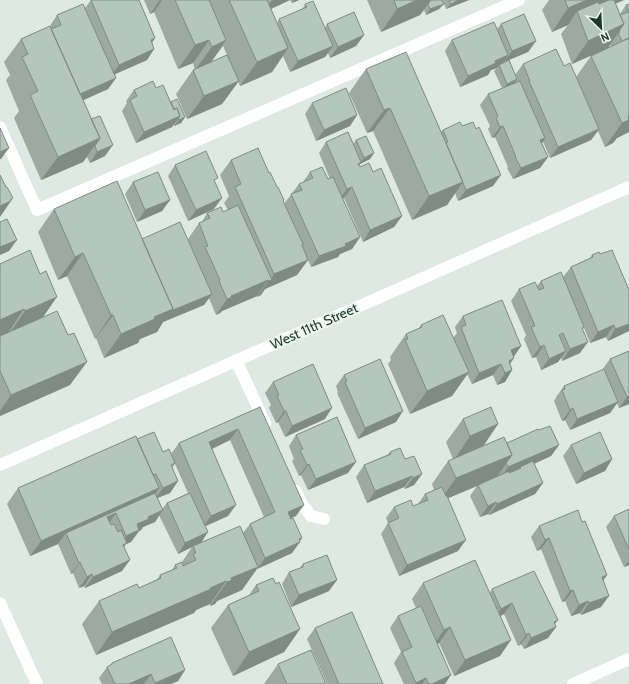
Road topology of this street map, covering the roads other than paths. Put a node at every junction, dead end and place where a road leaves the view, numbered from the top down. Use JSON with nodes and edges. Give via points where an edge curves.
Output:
{"nodes":[{"id":1,"x":518,"y":0,"type":"edge"},
{"id":2,"x":0,"y":127,"type":"edge"},
{"id":3,"x":629,"y":187,"type":"edge"},
{"id":4,"x":236,"y":360,"type":"junction"},
{"id":5,"x":270,"y":433,"type":"edge"},
{"id":6,"x":0,"y":464,"type":"edge"},
{"id":7,"x":292,"y":482,"type":"edge"},
{"id":8,"x":324,"y":519,"type":"dead end"},
{"id":9,"x":0,"y":603,"type":"edge"},
{"id":10,"x":629,"y":659,"type":"edge"},
{"id":11,"x":37,"y":684,"type":"edge"},
{"id":12,"x":573,"y":684,"type":"edge"}],
"edges":[{"from":1,"to":2,"type":"street","via":[[37,210]]},
{"from":3,"to":4,"type":"street","name":"West 11th Street"},
{"from":4,"to":5,"type":"street"},
{"from":4,"to":6,"type":"street","name":"West 11th Street"},
{"from":7,"to":8,"type":"street","via":[[301,503],[311,516]]},
{"from":9,"to":11,"type":"street"},
{"from":10,"to":12,"type":"street"}]}
